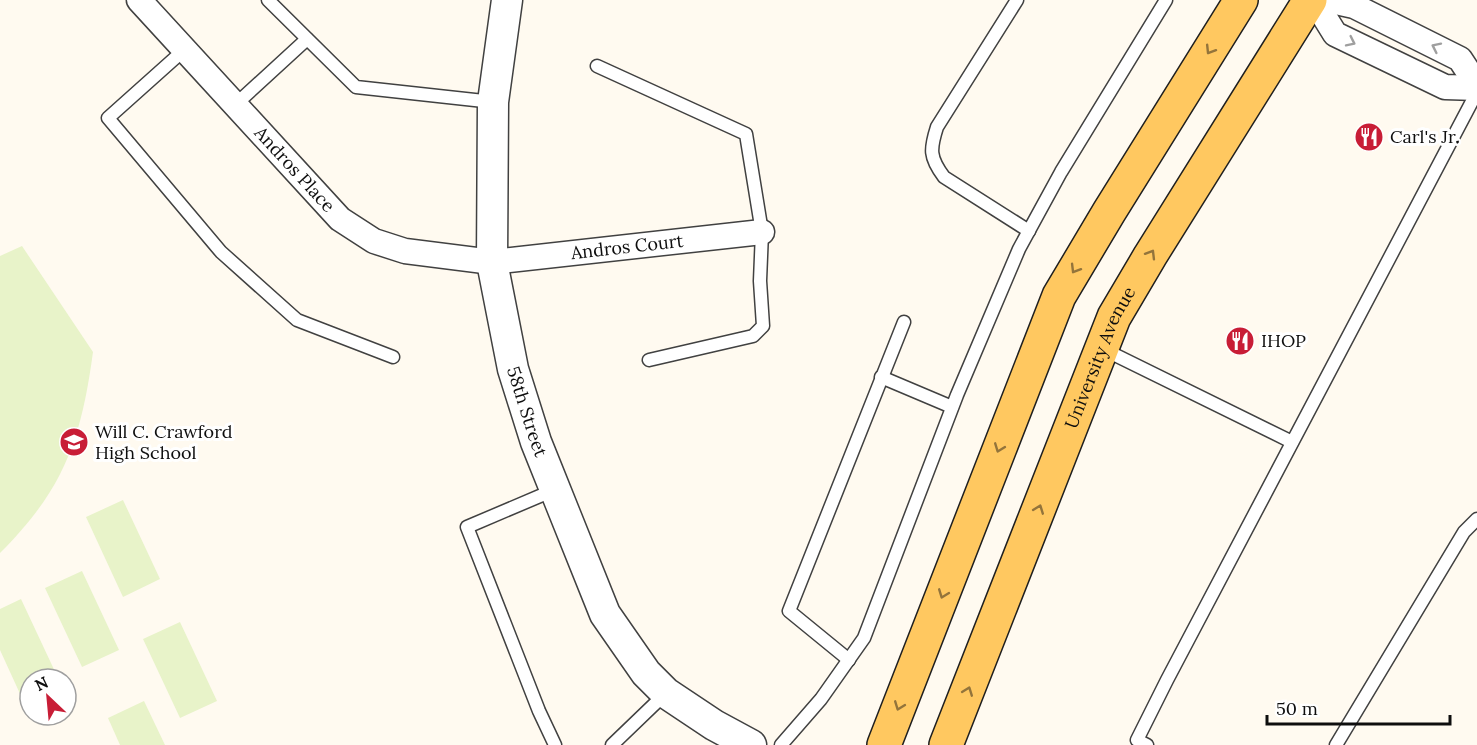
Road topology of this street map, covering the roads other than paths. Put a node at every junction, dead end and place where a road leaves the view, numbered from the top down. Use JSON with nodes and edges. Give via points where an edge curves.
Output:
{"nodes":[{"id":1,"x":139,"y":0,"type":"edge"},
{"id":2,"x":268,"y":0,"type":"edge"},
{"id":3,"x":507,"y":0,"type":"edge"},
{"id":4,"x":1017,"y":0,"type":"edge"},
{"id":5,"x":1166,"y":0,"type":"edge"},
{"id":6,"x":1241,"y":0,"type":"edge"},
{"id":7,"x":1312,"y":0,"type":"edge"},
{"id":8,"x":1327,"y":0,"type":"edge"},
{"id":9,"x":307,"y":39,"type":"junction"},
{"id":10,"x":184,"y":50,"type":"junction"},
{"id":11,"x":597,"y":66,"type":"dead end"},
{"id":12,"x":1477,"y":88,"type":"edge"},
{"id":13,"x":493,"y":102,"type":"junction"},
{"id":14,"x":235,"y":105,"type":"junction"},
{"id":15,"x":1029,"y":231,"type":"junction"},
{"id":16,"x":762,"y":232,"type":"junction"},
{"id":17,"x":492,"y":262,"type":"junction"},
{"id":18,"x":904,"y":322,"type":"dead end"},
{"id":19,"x":1102,"y":349,"type":"junction"},
{"id":20,"x":393,"y":357,"type":"dead end"},
{"id":21,"x":649,"y":360,"type":"dead end"},
{"id":22,"x":881,"y":377,"type":"junction"},
{"id":23,"x":952,"y":407,"type":"junction"},
{"id":24,"x":1292,"y":442,"type":"junction"},
{"id":25,"x":554,"y":490,"type":"junction"},
{"id":26,"x":1477,"y":519,"type":"edge"},
{"id":27,"x":849,"y":660,"type":"junction"},
{"id":28,"x":666,"y":693,"type":"junction"},
{"id":29,"x":555,"y":745,"type":"edge"},
{"id":30,"x":612,"y":745,"type":"edge"},
{"id":31,"x":751,"y":745,"type":"edge"},
{"id":32,"x":781,"y":745,"type":"edge"},
{"id":33,"x":884,"y":745,"type":"edge"},
{"id":34,"x":946,"y":745,"type":"edge"},
{"id":35,"x":1147,"y":745,"type":"edge"},
{"id":36,"x":1336,"y":745,"type":"edge"}],
"edges":[{"from":1,"to":10,"type":"street","name":"Andros Place"},
{"from":2,"to":9,"type":"lane"},
{"from":3,"to":13,"type":"street","name":"58th Street"},
{"from":4,"to":15,"type":"lane","via":[[938,127],[931,146],[934,163],[944,177]]},
{"from":5,"to":15,"type":"lane"},
{"from":6,"to":33,"type":"main road","one_way":true,"via":[[1059,296]]},
{"from":7,"to":12,"type":"street","one_way":true,"via":[[1335,34],[1445,87]]},
{"from":19,"to":7,"type":"main road","name":"University Avenue","one_way":true,"via":[[1114,317],[1150,256]]},
{"from":12,"to":8,"type":"street","one_way":true,"via":[[1460,59],[1354,6]]},
{"from":9,"to":13,"type":"lane","via":[[356,87]]},
{"from":9,"to":14,"type":"lane"},
{"from":10,"to":14,"type":"street","name":"Andros Place"},
{"from":10,"to":20,"type":"lane","via":[[108,118],[221,252],[297,320]]},
{"from":11,"to":16,"type":"lane","via":[[746,134]]},
{"from":12,"to":24,"type":"lane"},
{"from":13,"to":17,"type":"street","name":"58th Street"},
{"from":14,"to":17,"type":"street","name":"Andros Place","via":[[340,219],[374,241],[405,251]]},
{"from":15,"to":23,"type":"lane"},
{"from":16,"to":17,"type":"street","name":"Andros Court"},
{"from":16,"to":21,"type":"lane","via":[[763,326],[753,336]]},
{"from":17,"to":25,"type":"street","name":"58th Street","via":[[513,369]]},
{"from":18,"to":22,"type":"lane"},
{"from":19,"to":24,"type":"lane"},
{"from":34,"to":19,"type":"main road","name":"University Avenue","one_way":true},
{"from":22,"to":23,"type":"lane"},
{"from":22,"to":27,"type":"lane","via":[[789,611]]},
{"from":23,"to":27,"type":"lane","via":[[864,638]]},
{"from":24,"to":35,"type":"lane","via":[[1137,740]]},
{"from":25,"to":28,"type":"street","name":"58th Street","via":[[605,614],[646,673]]},
{"from":25,"to":29,"type":"lane","via":[[467,527]]},
{"from":26,"to":36,"type":"lane","via":[[1464,532]]},
{"from":27,"to":32,"type":"lane"},
{"from":28,"to":30,"type":"lane"},
{"from":28,"to":31,"type":"street","name":"58th Street"}]}
